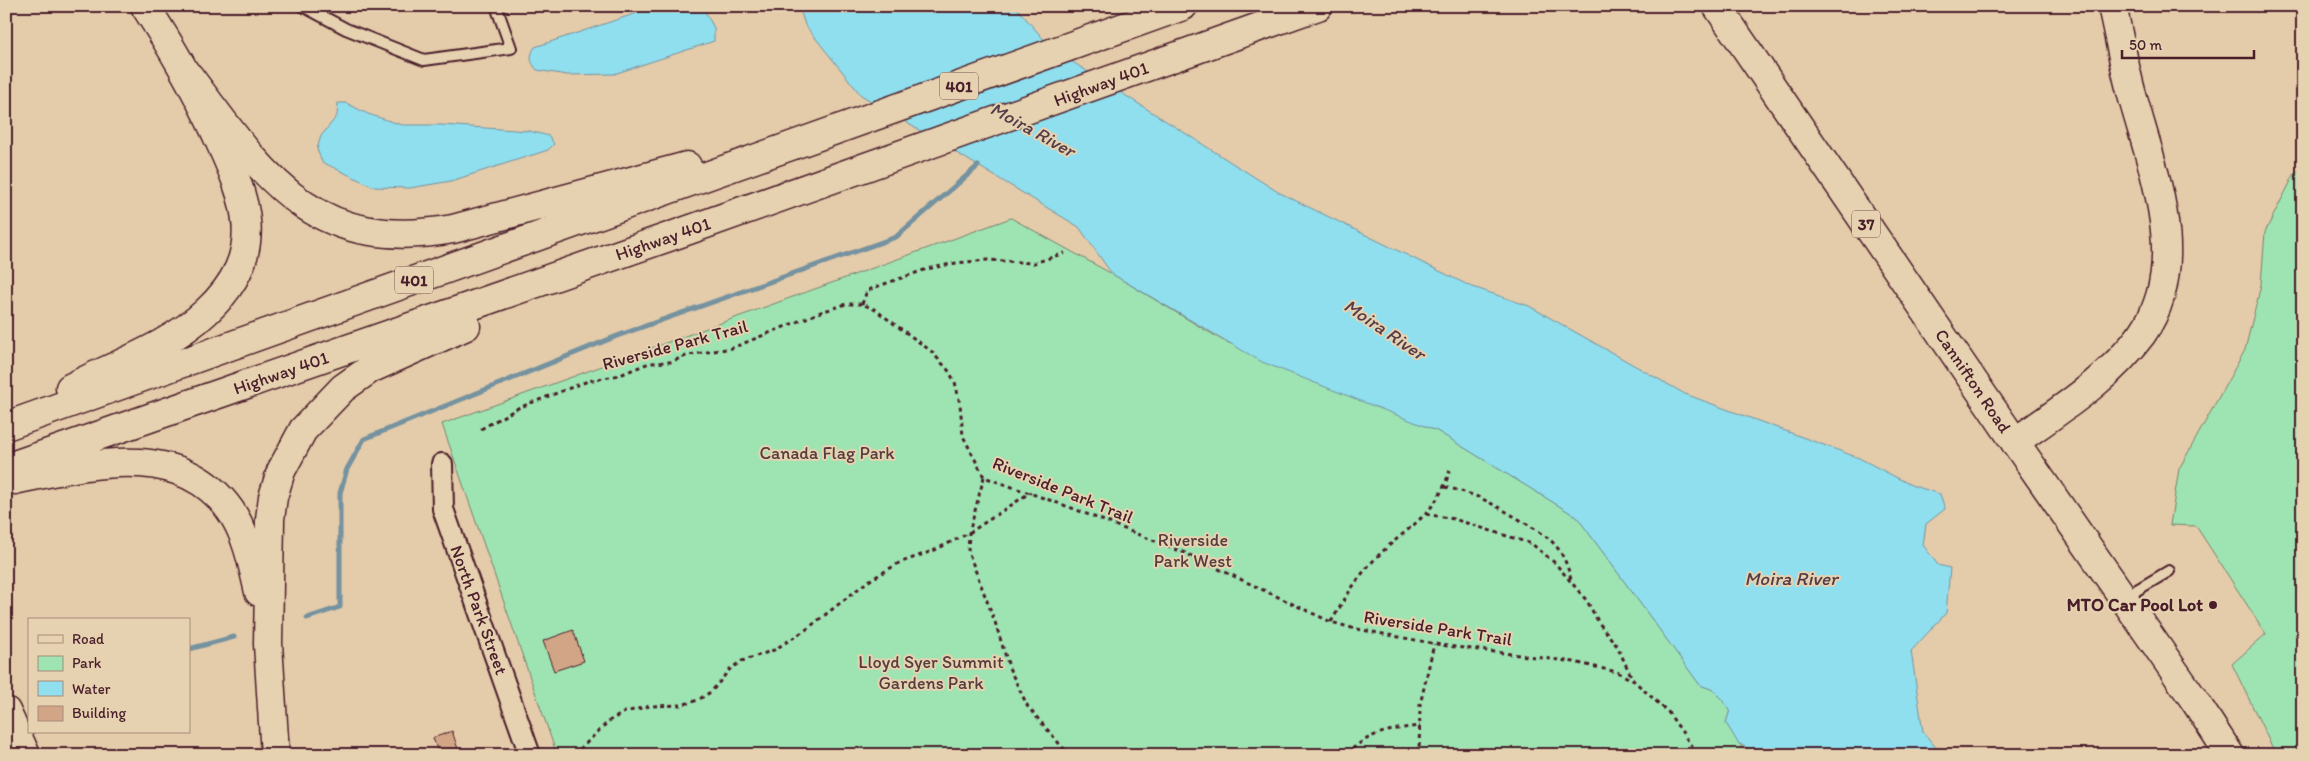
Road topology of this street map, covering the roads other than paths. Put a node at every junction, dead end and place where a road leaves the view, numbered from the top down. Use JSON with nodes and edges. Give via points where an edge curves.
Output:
{"nodes":[{"id":1,"x":145,"y":6,"type":"edge"},
{"id":2,"x":304,"y":6,"type":"edge"},
{"id":3,"x":496,"y":6,"type":"edge"},
{"id":4,"x":1183,"y":6,"type":"edge"},
{"id":5,"x":1318,"y":6,"type":"edge"},
{"id":6,"x":1717,"y":6,"type":"edge"},
{"id":7,"x":2099,"y":6,"type":"edge"},
{"id":8,"x":2112,"y":6,"type":"edge"},
{"id":9,"x":189,"y":76,"type":"junction"},
{"id":10,"x":2132,"y":93,"type":"junction"},
{"id":11,"x":831,"y":132,"type":"junction"},
{"id":12,"x":683,"y":232,"type":"junction"},
{"id":13,"x":6,"y":420,"type":"edge"},
{"id":14,"x":6,"y":426,"type":"edge"},
{"id":15,"x":2015,"y":442,"type":"junction"},
{"id":16,"x":442,"y":464,"type":"dead end"},
{"id":17,"x":6,"y":468,"type":"edge"},
{"id":18,"x":6,"y":482,"type":"edge"},
{"id":19,"x":2169,"y":570,"type":"dead end"},
{"id":20,"x":2124,"y":598,"type":"junction"},
{"id":21,"x":268,"y":644,"type":"junction"},
{"id":22,"x":6,"y":711,"type":"edge"},
{"id":23,"x":26,"y":755,"type":"edge"},
{"id":24,"x":275,"y":755,"type":"edge"},
{"id":25,"x":530,"y":755,"type":"edge"},
{"id":26,"x":2230,"y":755,"type":"edge"}],
"edges":[{"from":1,"to":9,"type":"main road"},
{"from":2,"to":3,"type":"lane","via":[[346,29],[424,60],[511,48]]},
{"from":4,"to":11,"type":"main road","number":"401"},
{"from":5,"to":12,"type":"main road","name":"Highway 401","number":"401"},
{"from":6,"to":15,"type":"main road","name":"Cannifton Road","number":"37"},
{"from":7,"to":10,"type":"main road"},
{"from":8,"to":10,"type":"main road"},
{"from":9,"to":11,"type":"main road","via":[[238,142],[295,200],[343,225],[377,233],[453,229],[657,173]]},
{"from":9,"to":13,"type":"main road","via":[[242,194],[246,243],[236,272],[206,313],[178,333]]},
{"from":10,"to":15,"type":"main road","via":[[2164,225],[2162,294],[2143,332],[2109,372]]},
{"from":11,"to":14,"type":"main road","number":"401"},
{"from":12,"to":17,"type":"main road","name":"Highway 401","number":"401"},
{"from":12,"to":21,"type":"main road","via":[[378,364],[343,388],[324,406],[303,430],[289,453],[273,497]]},
{"from":15,"to":20,"type":"main road","name":"Cannifton Road"},
{"from":16,"to":25,"type":"street","name":"North Park Street","via":[[443,509]]},
{"from":18,"to":21,"type":"main road","via":[[71,468],[142,462],[183,472],[206,485],[222,499],[235,518],[252,561]]},
{"from":19,"to":20,"type":"lane"},
{"from":20,"to":26,"type":"main road","name":"Cannifton Road"},
{"from":21,"to":24,"type":"main road"},
{"from":22,"to":23,"type":"main road"}]}
